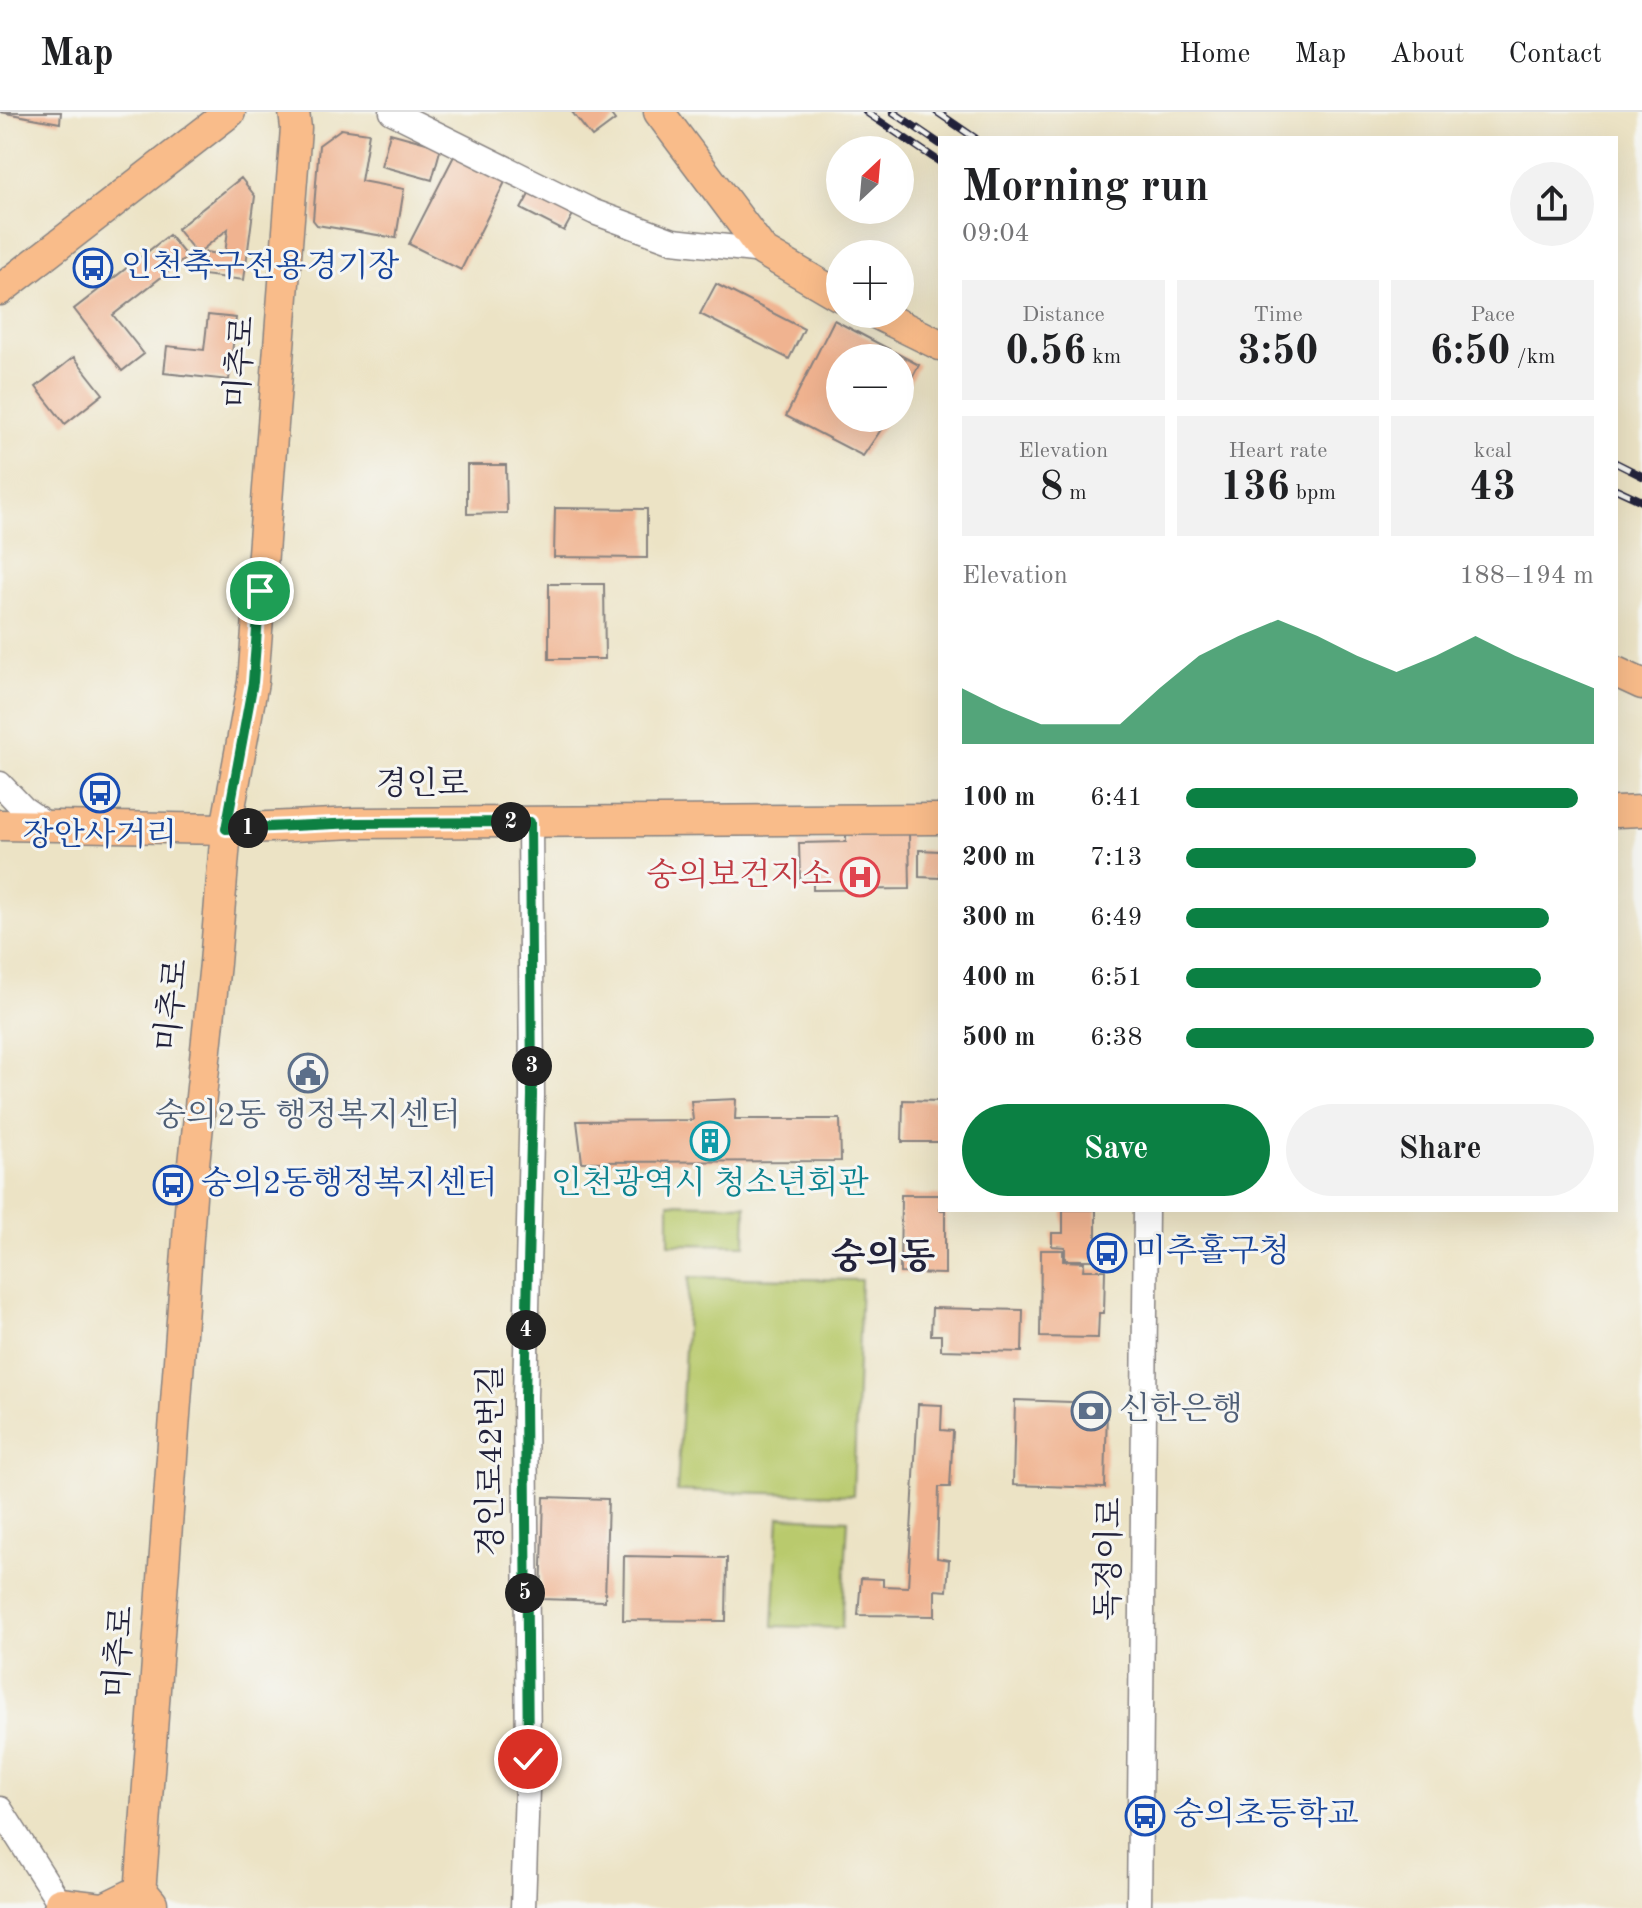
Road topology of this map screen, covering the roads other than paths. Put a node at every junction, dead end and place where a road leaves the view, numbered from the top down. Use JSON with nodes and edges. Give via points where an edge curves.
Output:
{"nodes":[{"id":1,"x":230,"y":112,"type":"edge"},
{"id":2,"x":294,"y":112,"type":"edge"},
{"id":3,"x":392,"y":112,"type":"edge"},
{"id":4,"x":659,"y":112,"type":"edge"},
{"id":5,"x":763,"y":251,"type":"junction"},
{"id":6,"x":826,"y":288,"type":"edge"},
{"id":7,"x":0,"y":290,"type":"edge"},
{"id":8,"x":905,"y":328,"type":"edge"},
{"id":9,"x":938,"y":344,"type":"edge"},
{"id":10,"x":1618,"y":673,"type":"edge"},
{"id":11,"x":1642,"y":684,"type":"edge"},
{"id":12,"x":0,"y":784,"type":"edge"},
{"id":13,"x":0,"y":804,"type":"edge"},
{"id":14,"x":1642,"y":811,"type":"edge"},
{"id":15,"x":1618,"y":812,"type":"edge"},
{"id":16,"x":938,"y":819,"type":"edge"},
{"id":17,"x":530,"y":822,"type":"junction"},
{"id":18,"x":46,"y":824,"type":"junction"},
{"id":19,"x":0,"y":825,"type":"edge"},
{"id":20,"x":226,"y":829,"type":"junction"},
{"id":21,"x":1146,"y":1212,"type":"edge"},
{"id":22,"x":0,"y":1809,"type":"edge"},
{"id":23,"x":145,"y":1902,"type":"edge"},
{"id":24,"x":61,"y":1906,"type":"edge"},
{"id":25,"x":103,"y":1908,"type":"edge"},
{"id":26,"x":523,"y":1908,"type":"edge"},
{"id":27,"x":1139,"y":1908,"type":"edge"}],
"edges":[{"from":1,"to":7,"type":"main road"},
{"from":2,"to":20,"type":"main road","name":"미추로","via":[[253,682]]},
{"from":3,"to":5,"type":"street","via":[[594,212],[673,241]]},
{"from":4,"to":5,"type":"main road"},
{"from":5,"to":6,"type":"main road"},
{"from":8,"to":9,"type":"main road"},
{"from":10,"to":11,"type":"main road"},
{"from":12,"to":13,"type":"street"},
{"from":12,"to":18,"type":"street"},
{"from":14,"to":15,"type":"main road"},
{"from":16,"to":17,"type":"main road","name":"경인로"},
{"from":17,"to":20,"type":"main road","name":"경인로"},
{"from":17,"to":26,"type":"street","name":"경인로42번길","via":[[528,1759]]},
{"from":18,"to":19,"type":"main road","name":"경인로"},
{"from":18,"to":20,"type":"main road","name":"경인로"},
{"from":20,"to":23,"type":"main road","name":"미추로","via":[[192,1183]]},
{"from":21,"to":27,"type":"street","name":"독정이로"},
{"from":22,"to":24,"type":"street"},
{"from":23,"to":25,"type":"main road"},
{"from":24,"to":25,"type":"main road"}]}
